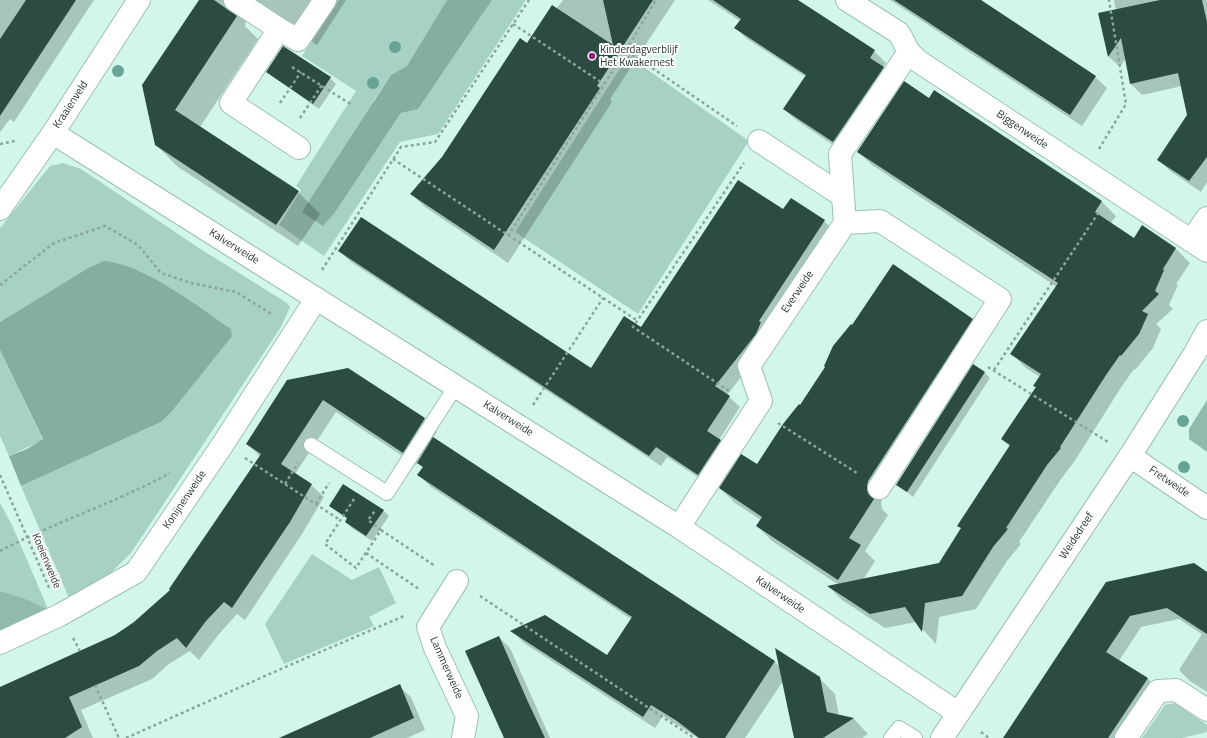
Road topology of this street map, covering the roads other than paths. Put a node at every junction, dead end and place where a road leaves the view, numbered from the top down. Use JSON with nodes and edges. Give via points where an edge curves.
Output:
{"nodes":[{"id":1,"x":139,"y":0,"type":"edge"},
{"id":2,"x":235,"y":0,"type":"edge"},
{"id":3,"x":325,"y":0,"type":"edge"},
{"id":4,"x":847,"y":0,"type":"edge"},
{"id":5,"x":279,"y":29,"type":"junction"},
{"id":6,"x":909,"y":52,"type":"junction"},
{"id":7,"x":53,"y":133,"type":"junction"},
{"id":8,"x":759,"y":141,"type":"road end"},
{"id":9,"x":292,"y":144,"type":"road end"},
{"id":10,"x":843,"y":196,"type":"junction"},
{"id":11,"x":0,"y":209,"type":"edge"},
{"id":12,"x":1207,"y":218,"type":"edge"},
{"id":13,"x":846,"y":223,"type":"junction"},
{"id":14,"x":1199,"y":246,"type":"edge"},
{"id":15,"x":312,"y":296,"type":"junction"},
{"id":16,"x":1207,"y":331,"type":"edge"},
{"id":17,"x":456,"y":386,"type":"junction"},
{"id":18,"x":311,"y":445,"type":"dead end"},
{"id":19,"x":1130,"y":456,"type":"junction"},
{"id":20,"x":879,"y":488,"type":"road end"},
{"id":21,"x":1207,"y":508,"type":"edge"},
{"id":22,"x":679,"y":527,"type":"junction"},
{"id":23,"x":457,"y":581,"type":"road end"},
{"id":24,"x":0,"y":643,"type":"edge"},
{"id":25,"x":1207,"y":710,"type":"edge"},
{"id":26,"x":958,"y":713,"type":"junction"},
{"id":27,"x":464,"y":738,"type":"edge"},
{"id":28,"x":891,"y":738,"type":"edge"},
{"id":29,"x":915,"y":738,"type":"edge"},
{"id":30,"x":942,"y":738,"type":"edge"},
{"id":31,"x":1126,"y":738,"type":"edge"}],
"edges":[{"from":1,"to":7,"type":"street","name":"Kraaienveld"},
{"from":2,"to":5,"type":"street"},
{"from":3,"to":5,"type":"street","via":[[298,40]]},
{"from":4,"to":6,"type":"street","name":"Biggenweide","via":[[899,33]]},
{"from":5,"to":9,"type":"street","via":[[231,103]]},
{"from":6,"to":10,"type":"street","via":[[840,154]]},
{"from":6,"to":14,"type":"street","name":"Biggenweide","via":[[918,61]]},
{"from":7,"to":11,"type":"street","name":"Kraaienveld"},
{"from":7,"to":15,"type":"street","name":"Kalverweide"},
{"from":8,"to":10,"type":"street"},
{"from":10,"to":13,"type":"street"},
{"from":12,"to":14,"type":"street"},
{"from":13,"to":20,"type":"street","via":[[880,221],[1000,299]]},
{"from":13,"to":22,"type":"street","name":"Everweide","via":[[749,366],[761,401]]},
{"from":15,"to":17,"type":"street","name":"Kalverweide"},
{"from":15,"to":24,"type":"street","name":"Konijnenweide","via":[[297,330],[136,572],[60,615]]},
{"from":16,"to":19,"type":"street","name":"Weidedreef"},
{"from":17,"to":18,"type":"lane","via":[[387,493]]},
{"from":17,"to":22,"type":"street","name":"Kalverweide"},
{"from":19,"to":21,"type":"street","name":"Fretweide"},
{"from":19,"to":26,"type":"street","name":"Weidedreef"},
{"from":22,"to":26,"type":"street","name":"Kalverweide"},
{"from":23,"to":27,"type":"street","name":"Lammerweide","via":[[428,627],[435,648],[467,716]]},
{"from":25,"to":31,"type":"street","via":[[1176,690],[1158,691]]},
{"from":26,"to":30,"type":"street","name":"Weidedreef"},
{"from":28,"to":29,"type":"lane","via":[[900,728]]}]}
